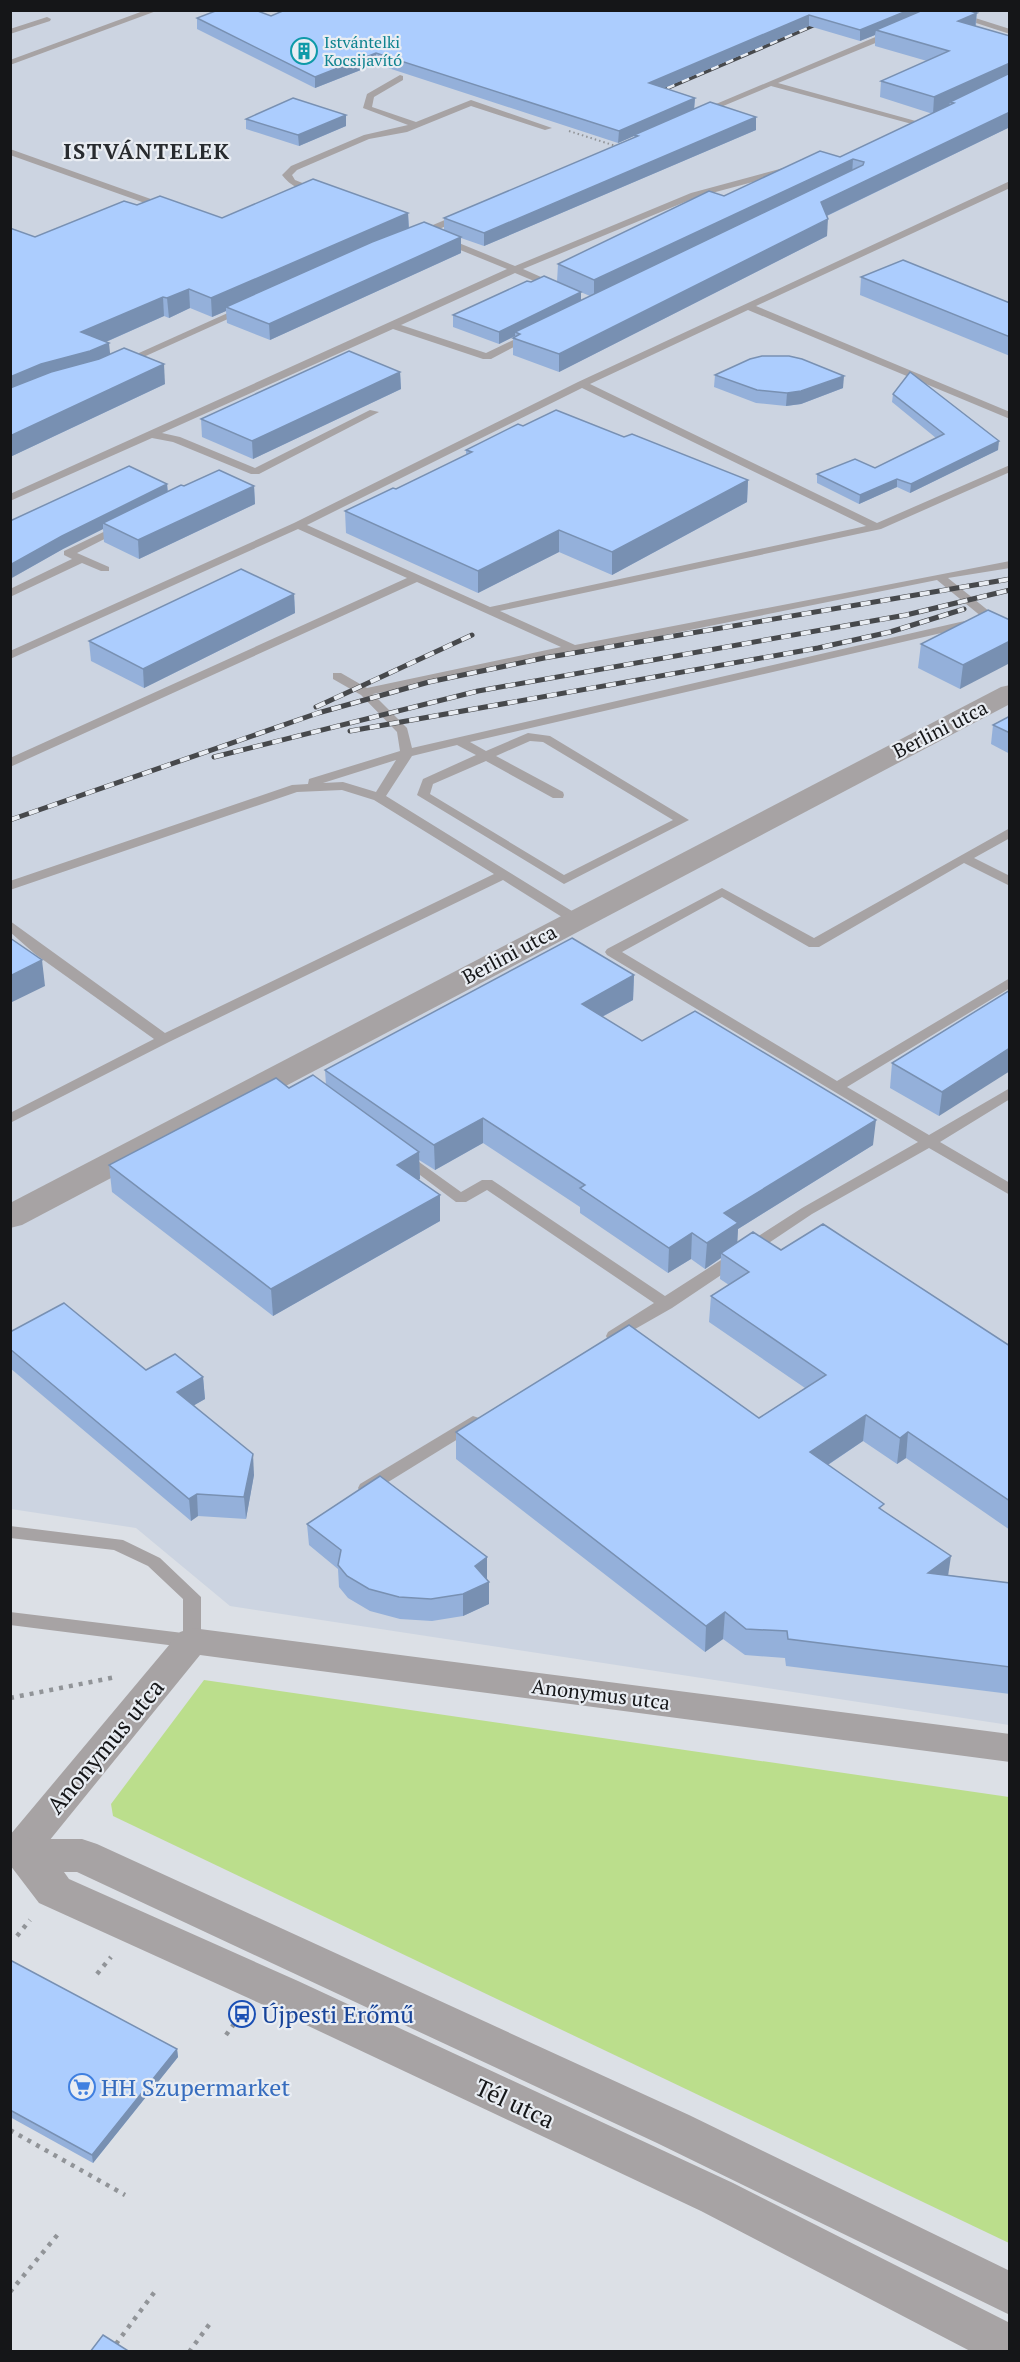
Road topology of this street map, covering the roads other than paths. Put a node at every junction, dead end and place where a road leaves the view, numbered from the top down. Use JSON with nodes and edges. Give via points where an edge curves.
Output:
{"nodes":[{"id":1,"x":155,"y":10,"type":"edge"},
{"id":2,"x":941,"y":12,"type":"edge"},
{"id":3,"x":932,"y":17,"type":"edge"},
{"id":4,"x":47,"y":19,"type":"dead end"},
{"id":5,"x":899,"y":30,"type":"edge"},
{"id":6,"x":10,"y":32,"type":"edge"},
{"id":7,"x":1010,"y":32,"type":"edge"},
{"id":8,"x":10,"y":63,"type":"edge"},
{"id":9,"x":400,"y":78,"type":"edge"},
{"id":10,"x":770,"y":83,"type":"junction"},
{"id":11,"x":692,"y":116,"type":"edge"},
{"id":12,"x":930,"y":121,"type":"edge"},
{"id":13,"x":416,"y":125,"type":"junction"},
{"id":14,"x":548,"y":128,"type":"edge"},
{"id":15,"x":10,"y":152,"type":"edge"},
{"id":16,"x":794,"y":168,"type":"edge"},
{"id":17,"x":1010,"y":184,"type":"edge"},
{"id":18,"x":322,"y":194,"type":"edge"},
{"id":19,"x":159,"y":205,"type":"edge"},
{"id":20,"x":468,"y":213,"type":"edge"},
{"id":21,"x":515,"y":269,"type":"junction"},
{"id":22,"x":565,"y":291,"type":"edge"},
{"id":23,"x":260,"y":302,"type":"edge"},
{"id":24,"x":749,"y":307,"type":"junction"},
{"id":25,"x":392,"y":325,"type":"junction"},
{"id":26,"x":541,"y":330,"type":"edge"},
{"id":27,"x":118,"y":365,"type":"edge"},
{"id":28,"x":582,"y":384,"type":"junction"},
{"id":29,"x":374,"y":412,"type":"edge"},
{"id":30,"x":1010,"y":416,"type":"edge"},
{"id":31,"x":153,"y":435,"type":"junction"},
{"id":32,"x":1010,"y":468,"type":"edge"},
{"id":33,"x":10,"y":498,"type":"edge"},
{"id":34,"x":130,"y":522,"type":"edge"},
{"id":35,"x":298,"y":525,"type":"junction"},
{"id":36,"x":876,"y":527,"type":"junction"},
{"id":37,"x":81,"y":559,"type":"junction"},
{"id":38,"x":1010,"y":564,"type":"edge"},
{"id":39,"x":105,"y":569,"type":"dead end"},
{"id":40,"x":939,"y":576,"type":"junction"},
{"id":41,"x":417,"y":578,"type":"junction"},
{"id":42,"x":10,"y":594,"type":"edge"},
{"id":43,"x":490,"y":610,"type":"junction"},
{"id":44,"x":991,"y":618,"type":"junction"},
{"id":45,"x":1010,"y":628,"type":"edge"},
{"id":46,"x":575,"y":649,"type":"junction"},
{"id":47,"x":10,"y":656,"type":"edge"},
{"id":48,"x":337,"y":676,"type":"dead end"},
{"id":49,"x":364,"y":692,"type":"junction"},
{"id":50,"x":1010,"y":693,"type":"edge"},
{"id":51,"x":459,"y":741,"type":"junction"},
{"id":52,"x":407,"y":753,"type":"junction"},
{"id":53,"x":488,"y":755,"type":"junction"},
{"id":54,"x":10,"y":763,"type":"edge"},
{"id":55,"x":296,"y":788,"type":"junction"},
{"id":56,"x":558,"y":795,"type":"dead end"},
{"id":57,"x":379,"y":797,"type":"junction"},
{"id":58,"x":1010,"y":832,"type":"edge"},
{"id":59,"x":964,"y":858,"type":"junction"},
{"id":60,"x":503,"y":875,"type":"junction"},
{"id":61,"x":1010,"y":882,"type":"edge"},
{"id":62,"x":10,"y":886,"type":"edge"},
{"id":63,"x":575,"y":919,"type":"junction"},
{"id":64,"x":10,"y":925,"type":"edge"},
{"id":65,"x":1010,"y":982,"type":"edge"},
{"id":66,"x":164,"y":1039,"type":"junction"},
{"id":67,"x":837,"y":1087,"type":"junction"},
{"id":68,"x":1010,"y":1092,"type":"edge"},
{"id":69,"x":10,"y":1119,"type":"edge"},
{"id":70,"x":930,"y":1142,"type":"junction"},
{"id":71,"x":387,"y":1146,"type":"edge"},
{"id":72,"x":1010,"y":1190,"type":"edge"},
{"id":73,"x":10,"y":1217,"type":"edge"},
{"id":74,"x":666,"y":1304,"type":"junction"},
{"id":75,"x":595,"y":1347,"type":"edge"},
{"id":76,"x":484,"y":1416,"type":"edge"},
{"id":77,"x":352,"y":1496,"type":"edge"},
{"id":78,"x":10,"y":1532,"type":"edge"},
{"id":79,"x":10,"y":1618,"type":"edge"},
{"id":80,"x":192,"y":1641,"type":"junction"},
{"id":81,"x":1010,"y":1748,"type":"edge"},
{"id":82,"x":19,"y":1851,"type":"edge"},
{"id":83,"x":1010,"y":2294,"type":"edge"},
{"id":84,"x":1010,"y":2347,"type":"edge"}],
"edges":[{"from":1,"to":8,"type":"lane"},
{"from":2,"to":3,"type":"lane"},
{"from":2,"to":7,"type":"lane"},
{"from":4,"to":6,"type":"lane"},
{"from":5,"to":10,"type":"lane"},
{"from":9,"to":13,"type":"lane","via":[[370,96],[367,108]]},
{"from":10,"to":11,"type":"lane"},
{"from":10,"to":12,"type":"lane","via":[[915,128]]},
{"from":13,"to":14,"type":"lane","via":[[471,103]]},
{"from":13,"to":18,"type":"lane","via":[[367,137],[294,168],[287,175],[292,182]]},
{"from":15,"to":19,"type":"lane"},
{"from":16,"to":21,"type":"lane","via":[[694,195]]},
{"from":17,"to":24,"type":"lane"},
{"from":20,"to":21,"type":"lane","via":[[418,232]]},
{"from":21,"to":22,"type":"lane"},
{"from":21,"to":25,"type":"lane"},
{"from":23,"to":27,"type":"lane"},
{"from":24,"to":28,"type":"lane"},
{"from":24,"to":30,"type":"lane"},
{"from":25,"to":26,"type":"lane","via":[[487,357]]},
{"from":25,"to":31,"type":"lane"},
{"from":28,"to":35,"type":"lane"},
{"from":28,"to":36,"type":"lane"},
{"from":29,"to":31,"type":"lane","via":[[255,472],[237,469],[176,439]]},
{"from":31,"to":33,"type":"lane"},
{"from":32,"to":36,"type":"lane"},
{"from":34,"to":37,"type":"lane","via":[[68,553]]},
{"from":35,"to":41,"type":"lane"},
{"from":35,"to":47,"type":"lane"},
{"from":36,"to":43,"type":"lane"},
{"from":37,"to":39,"type":"lane"},
{"from":37,"to":42,"type":"lane"},
{"from":38,"to":40,"type":"lane"},
{"from":40,"to":44,"type":"lane"},
{"from":40,"to":46,"type":"lane"},
{"from":41,"to":43,"type":"lane"},
{"from":41,"to":54,"type":"lane"},
{"from":43,"to":46,"type":"lane"},
{"from":44,"to":45,"type":"lane"},
{"from":44,"to":51,"type":"lane"},
{"from":46,"to":49,"type":"lane"},
{"from":48,"to":49,"type":"lane"},
{"from":49,"to":52,"type":"lane","via":[[403,731]]},
{"from":50,"to":63,"type":"street","name":"Berlini utca"},
{"from":51,"to":52,"type":"lane"},
{"from":51,"to":53,"type":"lane"},
{"from":52,"to":55,"type":"lane"},
{"from":52,"to":57,"type":"lane"},
{"from":53,"to":53,"type":"lane","via":[[528,737],[546,739],[683,820],[564,880],[423,795],[427,782]]},
{"from":53,"to":56,"type":"lane"},
{"from":55,"to":57,"type":"lane","via":[[343,786]]},
{"from":55,"to":62,"type":"lane"},
{"from":57,"to":60,"type":"lane"},
{"from":58,"to":59,"type":"lane"},
{"from":59,"to":61,"type":"lane"},
{"from":59,"to":67,"type":"lane","via":[[813,944],[722,892],[612,952]]},
{"from":60,"to":63,"type":"lane"},
{"from":60,"to":66,"type":"lane"},
{"from":63,"to":73,"type":"street","name":"Berlini utca"},
{"from":64,"to":66,"type":"lane","via":[[40,951]]},
{"from":65,"to":67,"type":"lane"},
{"from":66,"to":69,"type":"lane"},
{"from":67,"to":70,"type":"lane"},
{"from":68,"to":70,"type":"lane"},
{"from":70,"to":72,"type":"lane"},
{"from":70,"to":74,"type":"lane","via":[[807,1211]]},
{"from":71,"to":74,"type":"lane","via":[[460,1199],[487,1183]]},
{"from":74,"to":75,"type":"lane"},
{"from":76,"to":77,"type":"lane"},
{"from":78,"to":80,"type":"lane","via":[[117,1544],[154,1562],[192,1597]]},
{"from":79,"to":80,"type":"lane","name":"Anonymus utca"},
{"from":80,"to":81,"type":"street","name":"Anonymus utca"},
{"from":80,"to":82,"type":"street","name":"Anonymus utca"},
{"from":82,"to":83,"type":"street","name":"Tél utca","via":[[82,1856],[621,2105]]},
{"from":82,"to":84,"type":"street","name":"Tél utca","via":[[54,1891],[717,2197]]}]}
